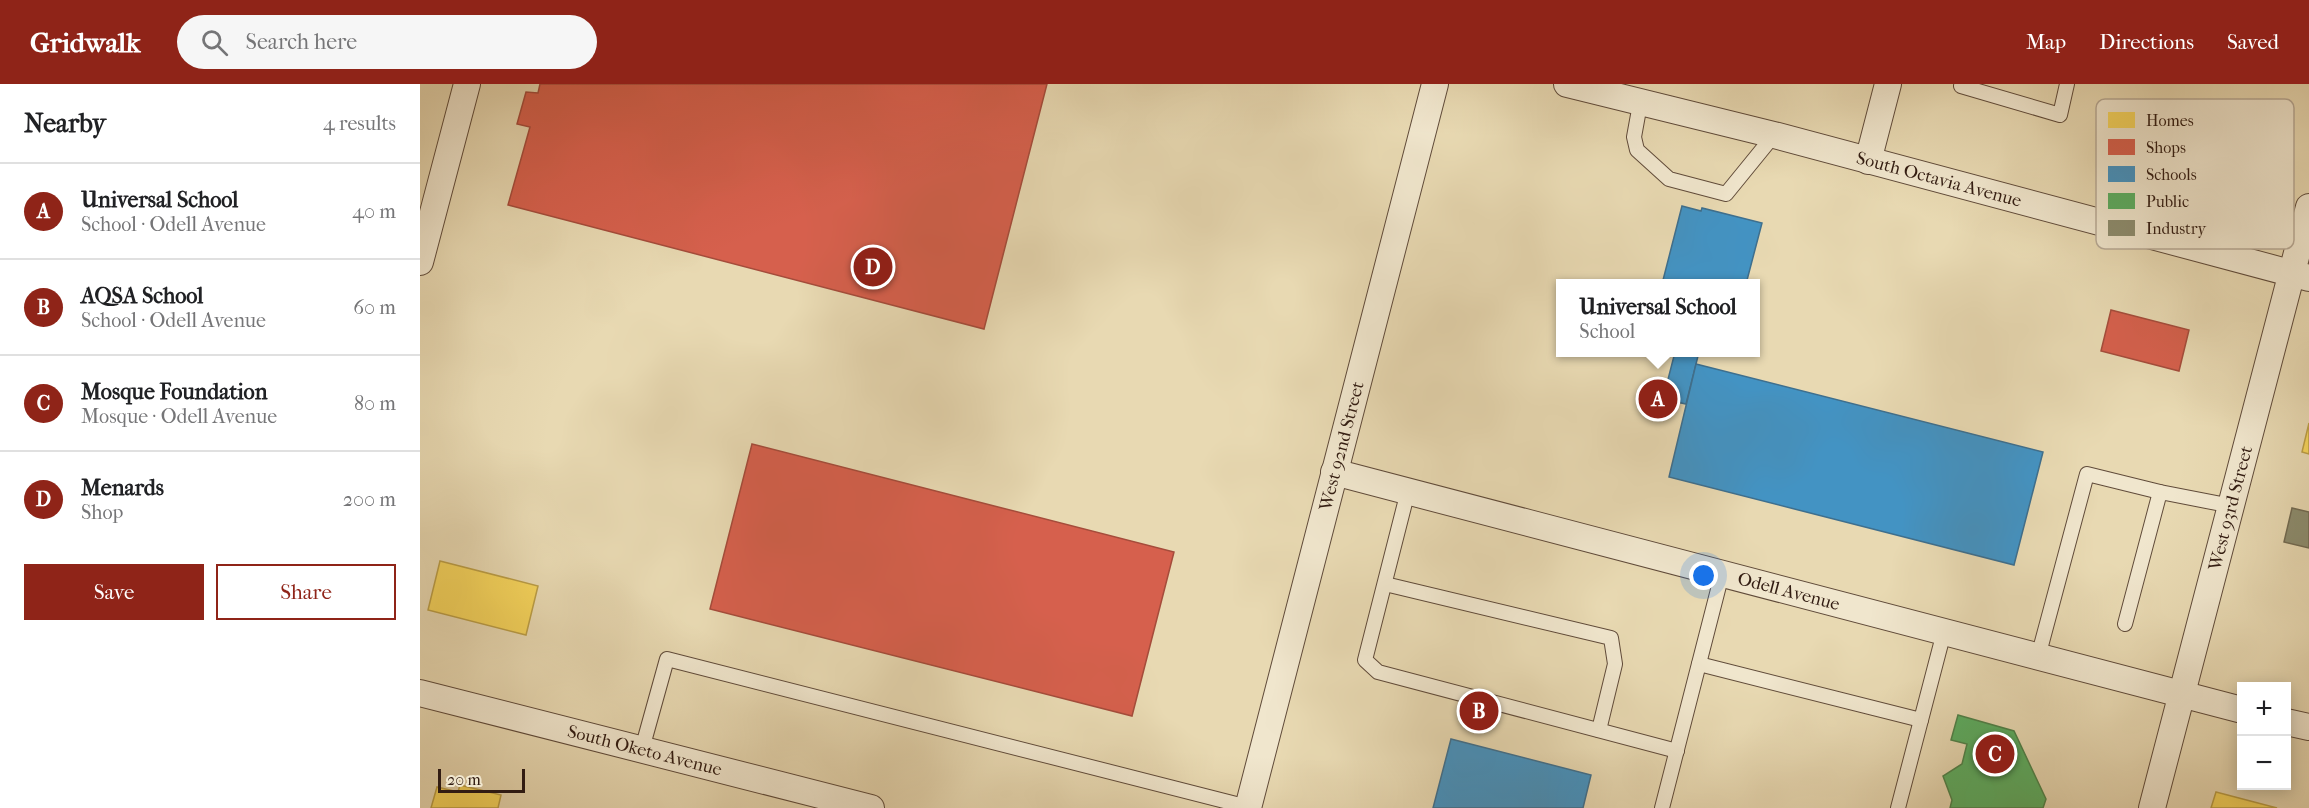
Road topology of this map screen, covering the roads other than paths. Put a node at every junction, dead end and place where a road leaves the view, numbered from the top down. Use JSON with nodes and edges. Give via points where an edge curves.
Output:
{"nodes":[{"id":1,"x":467,"y":84,"type":"edge"},
{"id":2,"x":1435,"y":84,"type":"edge"},
{"id":3,"x":1567,"y":84,"type":"edge"},
{"id":4,"x":1888,"y":84,"type":"edge"},
{"id":5,"x":1962,"y":84,"type":"edge"},
{"id":6,"x":2067,"y":84,"type":"edge"},
{"id":7,"x":1640,"y":104,"type":"junction"},
{"id":8,"x":1774,"y":135,"type":"junction"},
{"id":9,"x":1868,"y":161,"type":"junction"},
{"id":10,"x":2309,"y":207,"type":"edge"},
{"id":11,"x":2096,"y":222,"type":"edge"},
{"id":12,"x":422,"y":247,"type":"edge"},
{"id":13,"x":2199,"y":249,"type":"edge"},
{"id":14,"x":2301,"y":276,"type":"edge"},
{"id":15,"x":1334,"y":472,"type":"junction"},
{"id":16,"x":1408,"y":491,"type":"junction"},
{"id":17,"x":2160,"y":492,"type":"junction"},
{"id":18,"x":2232,"y":506,"type":"junction"},
{"id":19,"x":1722,"y":574,"type":"junction"},
{"id":20,"x":1385,"y":584,"type":"junction"},
{"id":21,"x":2125,"y":624,"type":"dead end"},
{"id":22,"x":1944,"y":632,"type":"junction"},
{"id":23,"x":2038,"y":657,"type":"junction"},
{"id":24,"x":1699,"y":664,"type":"junction"},
{"id":25,"x":420,"y":693,"type":"edge"},
{"id":26,"x":2182,"y":695,"type":"junction"},
{"id":27,"x":2237,"y":709,"type":"edge"},
{"id":28,"x":1921,"y":720,"type":"junction"},
{"id":29,"x":2291,"y":723,"type":"edge"},
{"id":30,"x":2309,"y":727,"type":"edge"},
{"id":31,"x":1599,"y":730,"type":"junction"},
{"id":32,"x":642,"y":749,"type":"junction"},
{"id":33,"x":1677,"y":751,"type":"junction"},
{"id":34,"x":871,"y":808,"type":"edge"},
{"id":35,"x":1248,"y":808,"type":"edge"},
{"id":36,"x":1662,"y":808,"type":"edge"},
{"id":37,"x":1898,"y":808,"type":"edge"},
{"id":38,"x":2152,"y":808,"type":"edge"}],
"edges":[{"from":1,"to":12,"type":"street"},
{"from":2,"to":15,"type":"street","name":"West 92nd Street"},
{"from":3,"to":7,"type":"street","name":"South Octavia Avenue"},
{"from":4,"to":9,"type":"street"},
{"from":5,"to":6,"type":"lane","via":[[2060,115]]},
{"from":7,"to":8,"type":"street","name":"South Octavia Avenue"},
{"from":7,"to":8,"type":"lane","via":[[1634,137],[1637,150],[1669,179],[1726,194]]},
{"from":8,"to":9,"type":"street","name":"South Octavia Avenue"},
{"from":9,"to":11,"type":"street","name":"South Octavia Avenue"},
{"from":10,"to":14,"type":"street","name":"West 93rd Street"},
{"from":13,"to":14,"type":"street","name":"South Octavia Avenue"},
{"from":14,"to":18,"type":"street","name":"West 93rd Street"},
{"from":15,"to":16,"type":"street","name":"Odell Avenue"},
{"from":15,"to":35,"type":"street","name":"West 92nd Street"},
{"from":16,"to":19,"type":"street","name":"Odell Avenue"},
{"from":16,"to":20,"type":"lane"},
{"from":17,"to":18,"type":"lane"},
{"from":17,"to":21,"type":"lane"},
{"from":17,"to":23,"type":"lane","via":[[2087,474]]},
{"from":18,"to":26,"type":"street","name":"West 93rd Street"},
{"from":19,"to":22,"type":"street","name":"Odell Avenue"},
{"from":19,"to":24,"type":"lane"},
{"from":20,"to":31,"type":"lane","via":[[1365,660],[1378,672]]},
{"from":20,"to":31,"type":"lane","via":[[1611,638],[1615,664]]},
{"from":22,"to":23,"type":"street","name":"Odell Avenue"},
{"from":22,"to":28,"type":"lane"},
{"from":23,"to":26,"type":"street","name":"Odell Avenue"},
{"from":24,"to":28,"type":"lane"},
{"from":24,"to":33,"type":"lane"},
{"from":25,"to":32,"type":"street","name":"South Oketo Avenue"},
{"from":26,"to":27,"type":"street","name":"Odell Avenue"},
{"from":26,"to":38,"type":"street","name":"West 93rd Street"},
{"from":28,"to":37,"type":"lane"},
{"from":29,"to":30,"type":"street"},
{"from":31,"to":33,"type":"lane"},
{"from":32,"to":34,"type":"street","name":"South Oketo Avenue"},
{"from":32,"to":35,"type":"lane","via":[[667,659]]},
{"from":33,"to":36,"type":"lane"}]}
